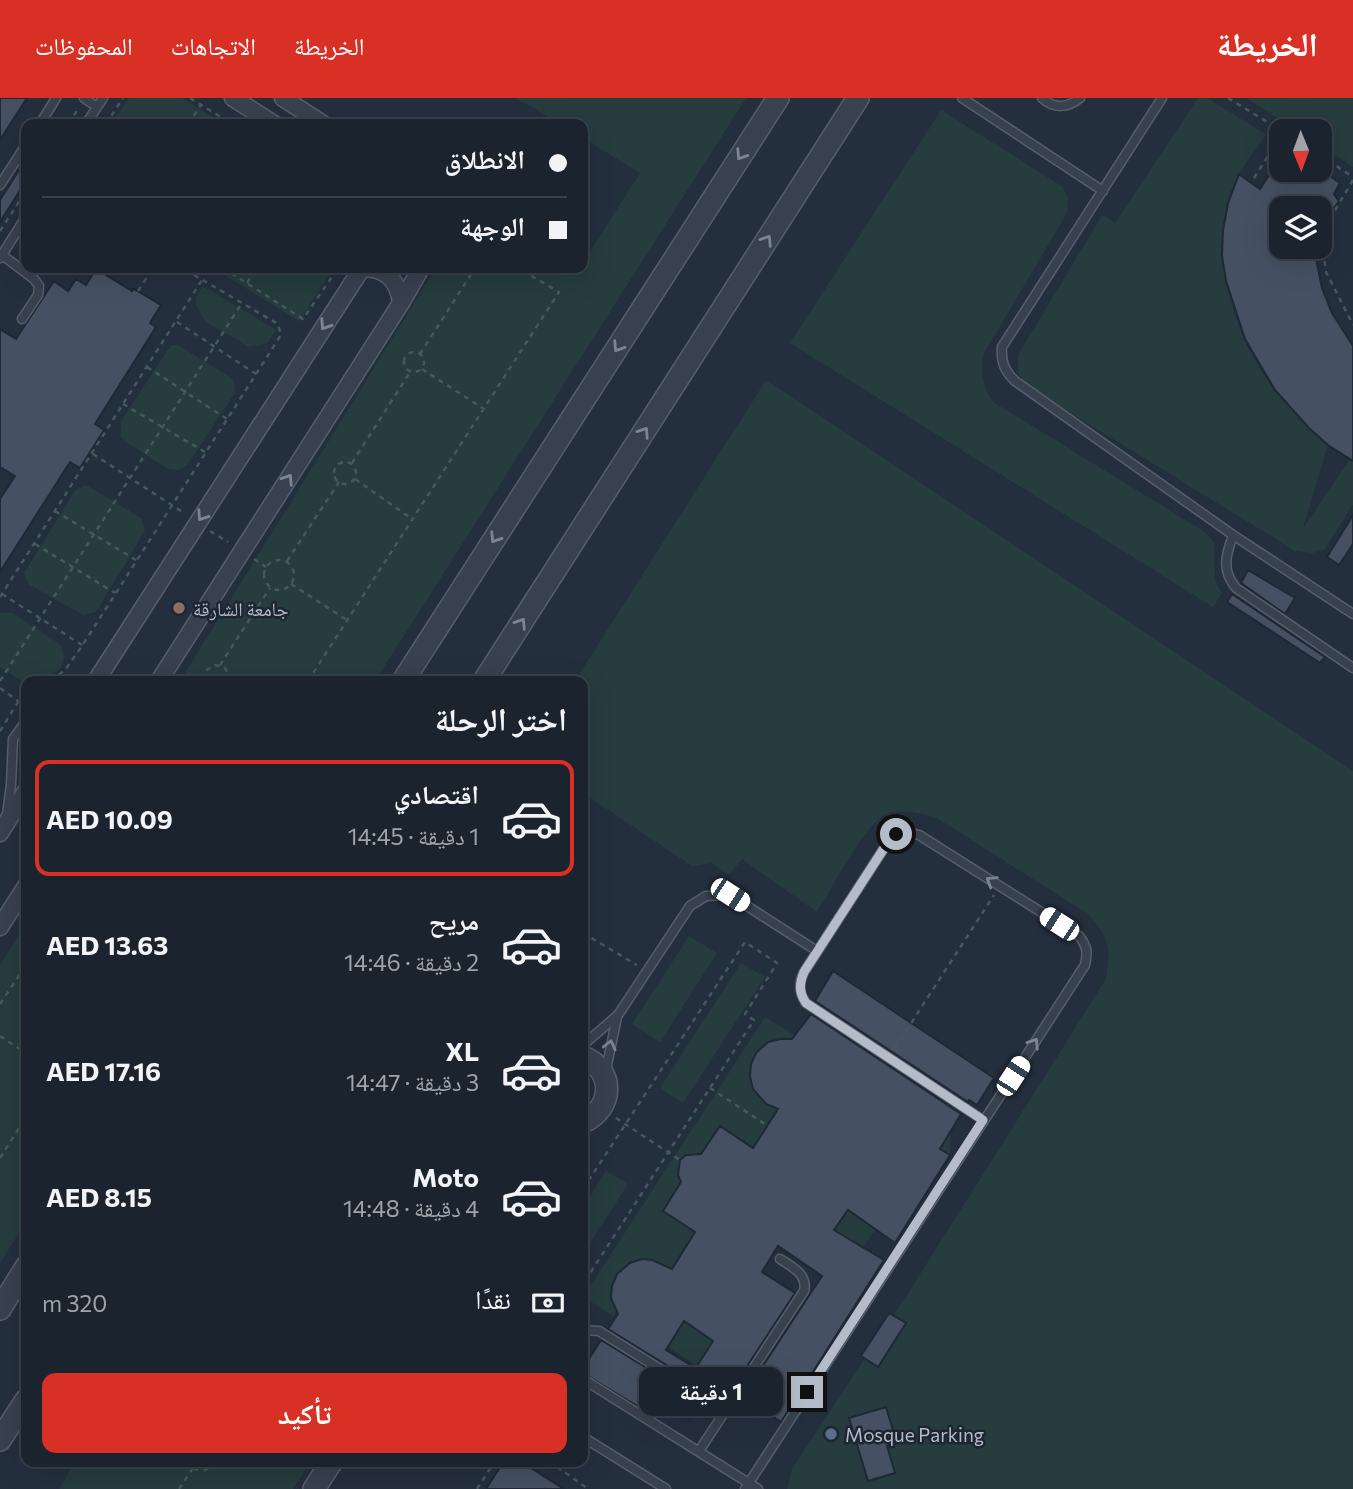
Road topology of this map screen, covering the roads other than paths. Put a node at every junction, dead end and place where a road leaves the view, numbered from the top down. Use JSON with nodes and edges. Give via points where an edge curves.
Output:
{"nodes":[{"id":1,"x":57,"y":98,"type":"edge"},
{"id":2,"x":84,"y":98,"type":"edge"},
{"id":3,"x":103,"y":98,"type":"edge"},
{"id":4,"x":233,"y":98,"type":"edge"},
{"id":5,"x":283,"y":98,"type":"edge"},
{"id":6,"x":778,"y":98,"type":"edge"},
{"id":7,"x":1042,"y":98,"type":"edge"},
{"id":8,"x":1080,"y":98,"type":"edge"},
{"id":9,"x":1161,"y":98,"type":"edge"},
{"id":10,"x":965,"y":99,"type":"edge"},
{"id":11,"x":859,"y":100,"type":"edge"},
{"id":12,"x":97,"y":107,"type":"junction"},
{"id":13,"x":43,"y":119,"type":"edge"},
{"id":14,"x":89,"y":119,"type":"edge"},
{"id":15,"x":266,"y":119,"type":"edge"},
{"id":16,"x":315,"y":119,"type":"edge"},
{"id":17,"x":21,"y":153,"type":"edge"},
{"id":18,"x":0,"y":185,"type":"edge"},
{"id":19,"x":1103,"y":191,"type":"junction"},
{"id":20,"x":21,"y":225,"type":"edge"},
{"id":21,"x":1,"y":257,"type":"edge"},
{"id":22,"x":21,"y":270,"type":"edge"},
{"id":23,"x":25,"y":273,"type":"edge"},
{"id":24,"x":359,"y":273,"type":"edge"},
{"id":25,"x":386,"y":273,"type":"edge"},
{"id":26,"x":418,"y":273,"type":"edge"},
{"id":27,"x":401,"y":303,"type":"junction"},
{"id":28,"x":22,"y":319,"type":"dead end"},
{"id":29,"x":1233,"y":535,"type":"junction"},
{"id":30,"x":1353,"y":614,"type":"edge"},
{"id":31,"x":1353,"y":668,"type":"edge"},
{"id":32,"x":99,"y":676,"type":"edge"},
{"id":33,"x":162,"y":676,"type":"edge"},
{"id":34,"x":406,"y":676,"type":"edge"},
{"id":35,"x":487,"y":676,"type":"edge"},
{"id":36,"x":21,"y":727,"type":"edge"},
{"id":37,"x":21,"y":799,"type":"edge"},
{"id":38,"x":2,"y":830,"type":"edge"},
{"id":39,"x":21,"y":894,"type":"edge"},
{"id":40,"x":0,"y":927,"type":"edge"},
{"id":41,"x":817,"y":951,"type":"junction"},
{"id":42,"x":618,"y":1015,"type":"junction"},
{"id":43,"x":588,"y":1041,"type":"edge"},
{"id":44,"x":588,"y":1060,"type":"edge"},
{"id":45,"x":605,"y":1076,"type":"junction"},
{"id":46,"x":588,"y":1119,"type":"edge"},
{"id":47,"x":983,"y":1120,"type":"junction"},
{"id":48,"x":780,"y":1259,"type":"dead end"},
{"id":49,"x":21,"y":1275,"type":"edge"},
{"id":50,"x":0,"y":1309,"type":"edge"},
{"id":51,"x":588,"y":1330,"type":"edge"},
{"id":52,"x":588,"y":1383,"type":"edge"},
{"id":53,"x":21,"y":1408,"type":"edge"},
{"id":54,"x":726,"y":1410,"type":"junction"},
{"id":55,"x":0,"y":1440,"type":"edge"},
{"id":56,"x":588,"y":1440,"type":"edge"},
{"id":57,"x":699,"y":1451,"type":"junction"},
{"id":58,"x":328,"y":1467,"type":"edge"},
{"id":59,"x":747,"y":1486,"type":"edge"},
{"id":60,"x":314,"y":1489,"type":"edge"},
{"id":61,"x":666,"y":1489,"type":"edge"},
{"id":62,"x":758,"y":1489,"type":"edge"}],
"edges":[{"from":1,"to":13,"type":"lane"},
{"from":2,"to":12,"type":"lane"},
{"from":3,"to":12,"type":"lane"},
{"from":4,"to":15,"type":"street"},
{"from":5,"to":16,"type":"street"},
{"from":6,"to":34,"type":"street","one_way":true},
{"from":7,"to":8,"type":"lane","via":[[1055,106]]},
{"from":9,"to":19,"type":"lane"},
{"from":10,"to":19,"type":"lane"},
{"from":35,"to":11,"type":"street","one_way":true},
{"from":12,"to":14,"type":"lane"},
{"from":17,"to":18,"type":"lane"},
{"from":19,"to":29,"type":"lane","via":[[1002,346],[1001,360],[1015,381]]},
{"from":20,"to":21,"type":"lane"},
{"from":21,"to":22,"type":"lane"},
{"from":23,"to":28,"type":"lane","via":[[39,286]]},
{"from":24,"to":32,"type":"street","one_way":true},
{"from":27,"to":25,"type":"street","one_way":true,"via":[[400,291]]},
{"from":26,"to":27,"type":"street"},
{"from":33,"to":27,"type":"street","one_way":true},
{"from":29,"to":30,"type":"lane"},
{"from":29,"to":31,"type":"lane","via":[[1225,565],[1236,588]]},
{"from":36,"to":38,"type":"lane","via":[[13,739]]},
{"from":37,"to":38,"type":"street"},
{"from":39,"to":40,"type":"street"},
{"from":41,"to":42,"type":"lane","via":[[730,895],[713,894],[690,906]]},
{"from":41,"to":47,"type":"lane","via":[[800,980],[806,1003]]},
{"from":47,"to":41,"type":"lane","one_way":true,"via":[[1085,964],[1085,944],[1079,936],[919,835],[904,832],[890,839]]},
{"from":42,"to":43,"type":"lane"},
{"from":45,"to":42,"type":"lane","one_way":true},
{"from":44,"to":45,"type":"street"},
{"from":45,"to":46,"type":"street","via":[[606,1099]]},
{"from":47,"to":59,"type":"lane"},
{"from":48,"to":54,"type":"lane","via":[[802,1274],[804,1291]]},
{"from":49,"to":50,"type":"street"},
{"from":51,"to":54,"type":"lane","via":[[598,1331]]},
{"from":52,"to":57,"type":"lane"},
{"from":53,"to":55,"type":"street"},
{"from":54,"to":57,"type":"lane"},
{"from":56,"to":61,"type":"lane"},
{"from":57,"to":59,"type":"lane"},
{"from":58,"to":60,"type":"street"},
{"from":59,"to":62,"type":"lane"}]}
